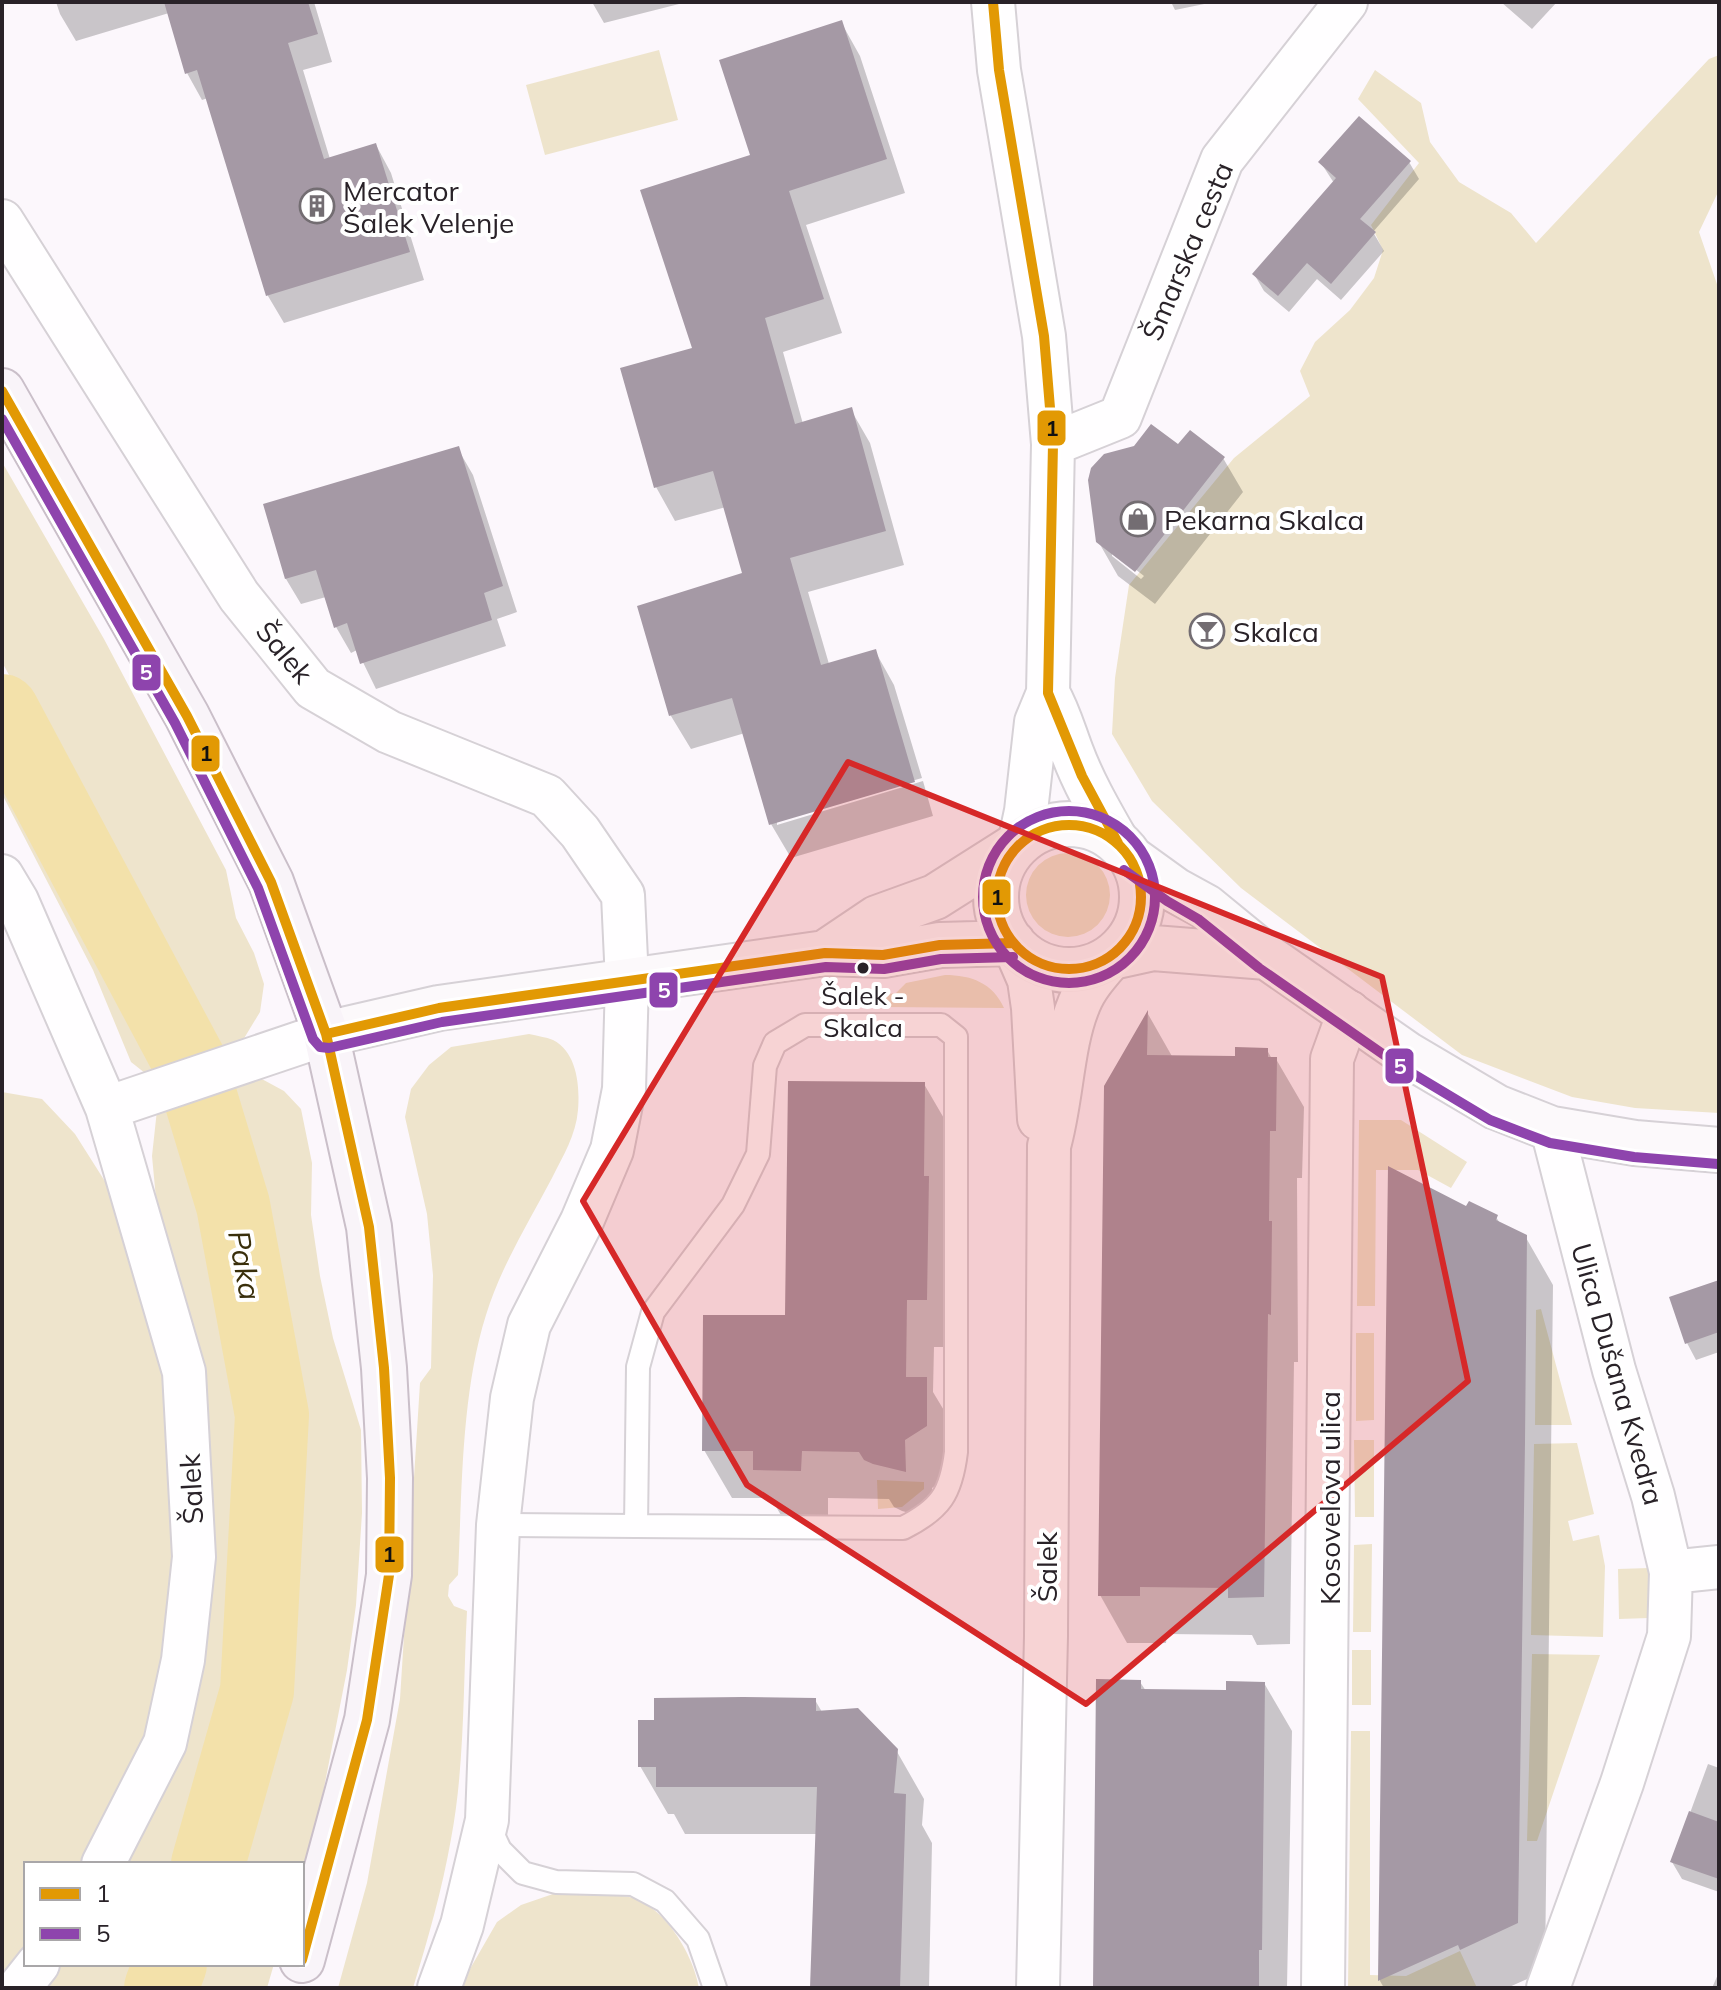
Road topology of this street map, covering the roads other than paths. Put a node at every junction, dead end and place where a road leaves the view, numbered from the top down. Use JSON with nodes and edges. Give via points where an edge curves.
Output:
{"nodes":[{"id":1,"x":993,"y":2,"type":"edge"},
{"id":2,"x":1346,"y":2,"type":"edge"},
{"id":3,"x":2,"y":221,"type":"edge"},
{"id":4,"x":2,"y":391,"type":"edge"},
{"id":5,"x":1053,"y":444,"type":"junction"},
{"id":6,"x":1048,"y":693,"type":"junction"},
{"id":7,"x":1019,"y":844,"type":"junction"},
{"id":8,"x":1125,"y":851,"type":"junction"},
{"id":9,"x":2,"y":876,"type":"edge"},
{"id":10,"x":1013,"y":943,"type":"junction"},
{"id":11,"x":825,"y":953,"type":"junction"},
{"id":12,"x":1112,"y":957,"type":"junction"},
{"id":13,"x":1267,"y":957,"type":"junction"},
{"id":14,"x":627,"y":981,"type":"junction"},
{"id":15,"x":1349,"y":1012,"type":"junction"},
{"id":16,"x":326,"y":1034,"type":"junction"},
{"id":17,"x":107,"y":1108,"type":"junction"},
{"id":18,"x":1552,"y":1129,"type":"junction"},
{"id":19,"x":1049,"y":1146,"type":"junction"},
{"id":20,"x":1719,"y":1150,"type":"edge"},
{"id":21,"x":498,"y":1525,"type":"junction"},
{"id":22,"x":636,"y":1526,"type":"junction"},
{"id":23,"x":1719,"y":1567,"type":"edge"},
{"id":24,"x":1671,"y":1572,"type":"junction"},
{"id":25,"x":487,"y":1820,"type":"junction"},
{"id":26,"x":104,"y":1862,"type":"edge"},
{"id":27,"x":304,"y":1955,"type":"edge"},
{"id":28,"x":36,"y":1966,"type":"edge"},
{"id":29,"x":301,"y":1966,"type":"edge"},
{"id":30,"x":19,"y":1988,"type":"edge"},
{"id":31,"x":295,"y":1988,"type":"edge"},
{"id":32,"x":439,"y":1988,"type":"edge"},
{"id":33,"x":715,"y":1988,"type":"edge"},
{"id":34,"x":1038,"y":1988,"type":"edge"},
{"id":35,"x":1323,"y":1988,"type":"edge"},
{"id":36,"x":1548,"y":1988,"type":"edge"}],
"edges":[{"from":1,"to":5,"type":"street","via":[[999,70],[1044,336]]},
{"from":2,"to":5,"type":"street","name":"Šmarska cesta","via":[[1222,160],[1120,417]]},
{"from":3,"to":14,"type":"street","name":"Šalek","via":[[239,596],[313,688],[389,732],[547,796],[580,832],[623,895]]},
{"from":4,"to":16,"type":"main road","via":[[180,702],[271,882]]},
{"from":5,"to":6,"type":"street"},
{"from":6,"to":7,"type":"street","via":[[1036,722]]},
{"from":6,"to":8,"type":"street","via":[[1093,799]]},
{"from":7,"to":8,"type":"street","via":[[1058,825],[1080,825],[1100,831]]},
{"from":7,"to":10,"type":"street","via":[[1006,861],[996,904]]},
{"from":7,"to":11,"type":"street","via":[[935,897],[877,918]]},
{"from":8,"to":12,"type":"street","via":[[1140,880],[1143,902],[1138,923]]},
{"from":8,"to":13,"type":"street"},
{"from":9,"to":17,"type":"street","name":"Šalek"},
{"from":10,"to":11,"type":"street","via":[[940,945],[883,955]]},
{"from":10,"to":12,"type":"street","via":[[1048,967],[1092,967]]},
{"from":10,"to":19,"type":"street","via":[[1029,980],[1037,1113]]},
{"from":11,"to":14,"type":"street"},
{"from":12,"to":13,"type":"street","via":[[1153,948]]},
{"from":12,"to":19,"type":"street","via":[[1079,1003]]},
{"from":13,"to":15,"type":"street"},
{"from":14,"to":16,"type":"street","via":[[439,1008]]},
{"from":14,"to":21,"type":"street","name":"Šalek","via":[[624,1089],[612,1150],[529,1325],[512,1398]]},
{"from":15,"to":18,"type":"street","via":[[1457,1086]]},
{"from":15,"to":35,"type":"street","name":"Kosovelova ulica","via":[[1332,1059]]},
{"from":16,"to":17,"type":"street"},
{"from":16,"to":27,"type":"main road","via":[[369,1227],[384,1368],[389,1575],[367,1720]]},
{"from":17,"to":26,"type":"street","name":"Šalek","via":[[184,1372],[194,1557],[183,1660],[165,1743]]},
{"from":18,"to":20,"type":"street"},
{"from":18,"to":24,"type":"street","name":"Ulica Dušana Kvedra"},
{"from":19,"to":34,"type":"street","name":"Šalek"},
{"from":21,"to":22,"type":"lane"},
{"from":21,"to":25,"type":"street","name":"Šalek"},
{"from":22,"to":22,"type":"lane","via":[[903,1528],[942,1502],[953,1478],[956,1452],[956,1037],[941,1025],[805,1025],[775,1043],[765,1066],[758,1154],[733,1205],[653,1312],[638,1367]]},
{"from":23,"to":24,"type":"street"},
{"from":24,"to":36,"type":"street","via":[[1669,1636]]},
{"from":25,"to":32,"type":"street","name":"Šalek","via":[[462,1925]]},
{"from":25,"to":33,"type":"lane","via":[[500,1850],[523,1873],[556,1882],[633,1884],[665,1901],[698,1939]]},
{"from":28,"to":30,"type":"street"},
{"from":29,"to":31,"type":"main road"}]}
